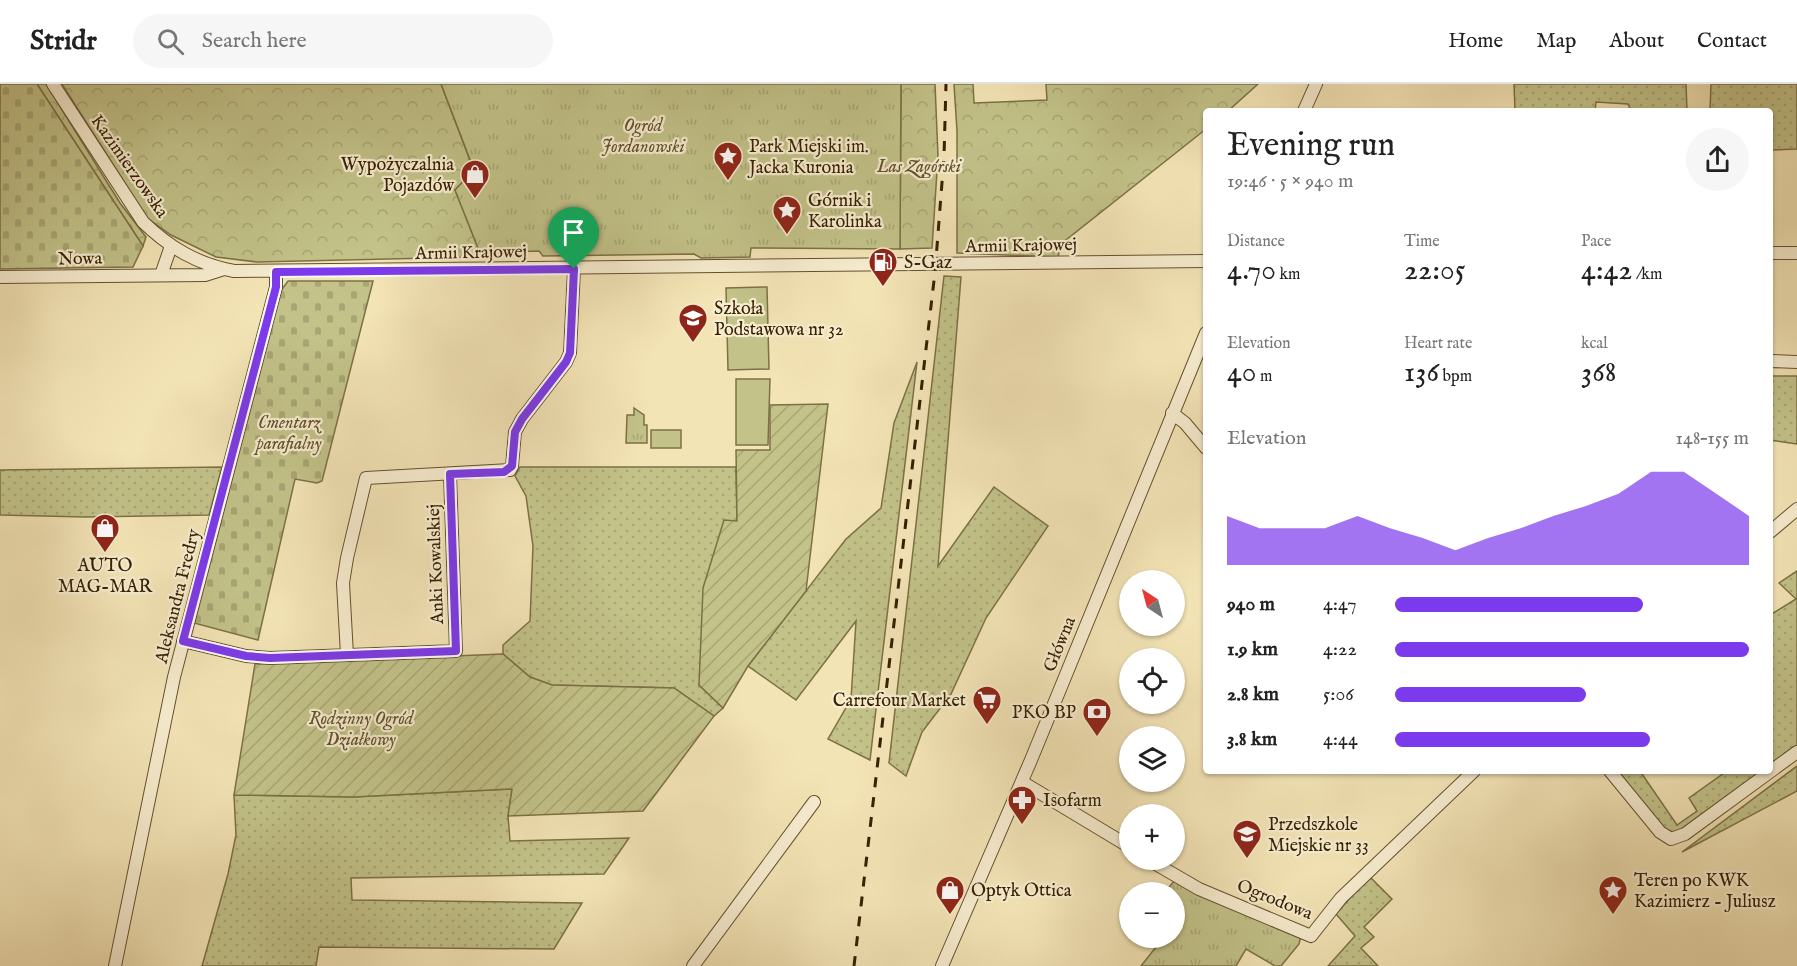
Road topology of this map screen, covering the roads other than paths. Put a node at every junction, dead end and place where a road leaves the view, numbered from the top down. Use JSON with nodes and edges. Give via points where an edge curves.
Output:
{"nodes":[{"id":1,"x":53,"y":84,"type":"edge"},
{"id":2,"x":1316,"y":84,"type":"edge"},
{"id":3,"x":1305,"y":108,"type":"edge"},
{"id":4,"x":171,"y":246,"type":"junction"},
{"id":5,"x":1773,"y":253,"type":"edge"},
{"id":6,"x":1797,"y":253,"type":"edge"},
{"id":7,"x":1203,"y":261,"type":"edge"},
{"id":8,"x":224,"y":269,"type":"junction"},
{"id":9,"x":574,"y":269,"type":"junction"},
{"id":10,"x":276,"y":272,"type":"junction"},
{"id":11,"x":161,"y":275,"type":"junction"},
{"id":12,"x":0,"y":277,"type":"edge"},
{"id":13,"x":1203,"y":340,"type":"edge"},
{"id":14,"x":1773,"y":361,"type":"edge"},
{"id":15,"x":1797,"y":362,"type":"edge"},
{"id":16,"x":1172,"y":413,"type":"junction"},
{"id":17,"x":1203,"y":444,"type":"edge"},
{"id":18,"x":450,"y":474,"type":"junction"},
{"id":19,"x":1797,"y":509,"type":"edge"},
{"id":20,"x":1773,"y":529,"type":"edge"},
{"id":21,"x":183,"y":641,"type":"junction"},
{"id":22,"x":347,"y":656,"type":"junction"},
{"id":23,"x":1797,"y":752,"type":"edge"},
{"id":24,"x":1773,"y":770,"type":"edge"},
{"id":25,"x":1471,"y":774,"type":"edge"},
{"id":26,"x":1612,"y":774,"type":"edge"},
{"id":27,"x":1767,"y":774,"type":"edge"},
{"id":28,"x":1022,"y":782,"type":"junction"},
{"id":29,"x":814,"y":802,"type":"dead end"},
{"id":30,"x":1119,"y":840,"type":"edge"},
{"id":31,"x":1165,"y":870,"type":"edge"},
{"id":32,"x":115,"y":966,"type":"edge"},
{"id":33,"x":693,"y":966,"type":"edge"},
{"id":34,"x":942,"y":966,"type":"edge"}],
"edges":[{"from":1,"to":4,"type":"street","name":"Kazimierzowska","via":[[143,222]]},
{"from":2,"to":3,"type":"street"},
{"from":4,"to":8,"type":"street","name":"Kazimierzowska","via":[[192,259]]},
{"from":4,"to":11,"type":"street"},
{"from":5,"to":6,"type":"street"},
{"from":7,"to":9,"type":"street","name":"Armii Krajowej"},
{"from":8,"to":10,"type":"street","name":"Armii Krajowej"},
{"from":8,"to":11,"type":"street","name":"Nowa","via":[[205,275]]},
{"from":9,"to":10,"type":"street","name":"Armii Krajowej"},
{"from":9,"to":18,"type":"street","via":[[570,353],[515,432],[512,466],[504,472]]},
{"from":10,"to":21,"type":"street","name":"Aleksandra Fredry","via":[[276,287]]},
{"from":11,"to":12,"type":"street","name":"Nowa"},
{"from":13,"to":16,"type":"street","name":"Główna"},
{"from":14,"to":15,"type":"street"},
{"from":16,"to":17,"type":"street"},
{"from":16,"to":28,"type":"street","name":"Główna"},
{"from":18,"to":22,"type":"street","via":[[366,478],[343,583]]},
{"from":18,"to":22,"type":"street","name":"Anki Kowalskiej","via":[[456,651]]},
{"from":19,"to":20,"type":"street"},
{"from":21,"to":22,"type":"street","name":"Anki Kowalskiej","via":[[246,656]]},
{"from":21,"to":32,"type":"street","name":"Aleksandra Fredry"},
{"from":23,"to":24,"type":"street"},
{"from":25,"to":31,"type":"street","name":"Ogrodowa","via":[[1341,898],[1311,936],[1199,889]]},
{"from":26,"to":27,"type":"street","via":[[1660,832],[1671,839],[1685,834]]},
{"from":28,"to":30,"type":"street"},
{"from":28,"to":34,"type":"street","name":"Główna"},
{"from":29,"to":33,"type":"street"}]}
